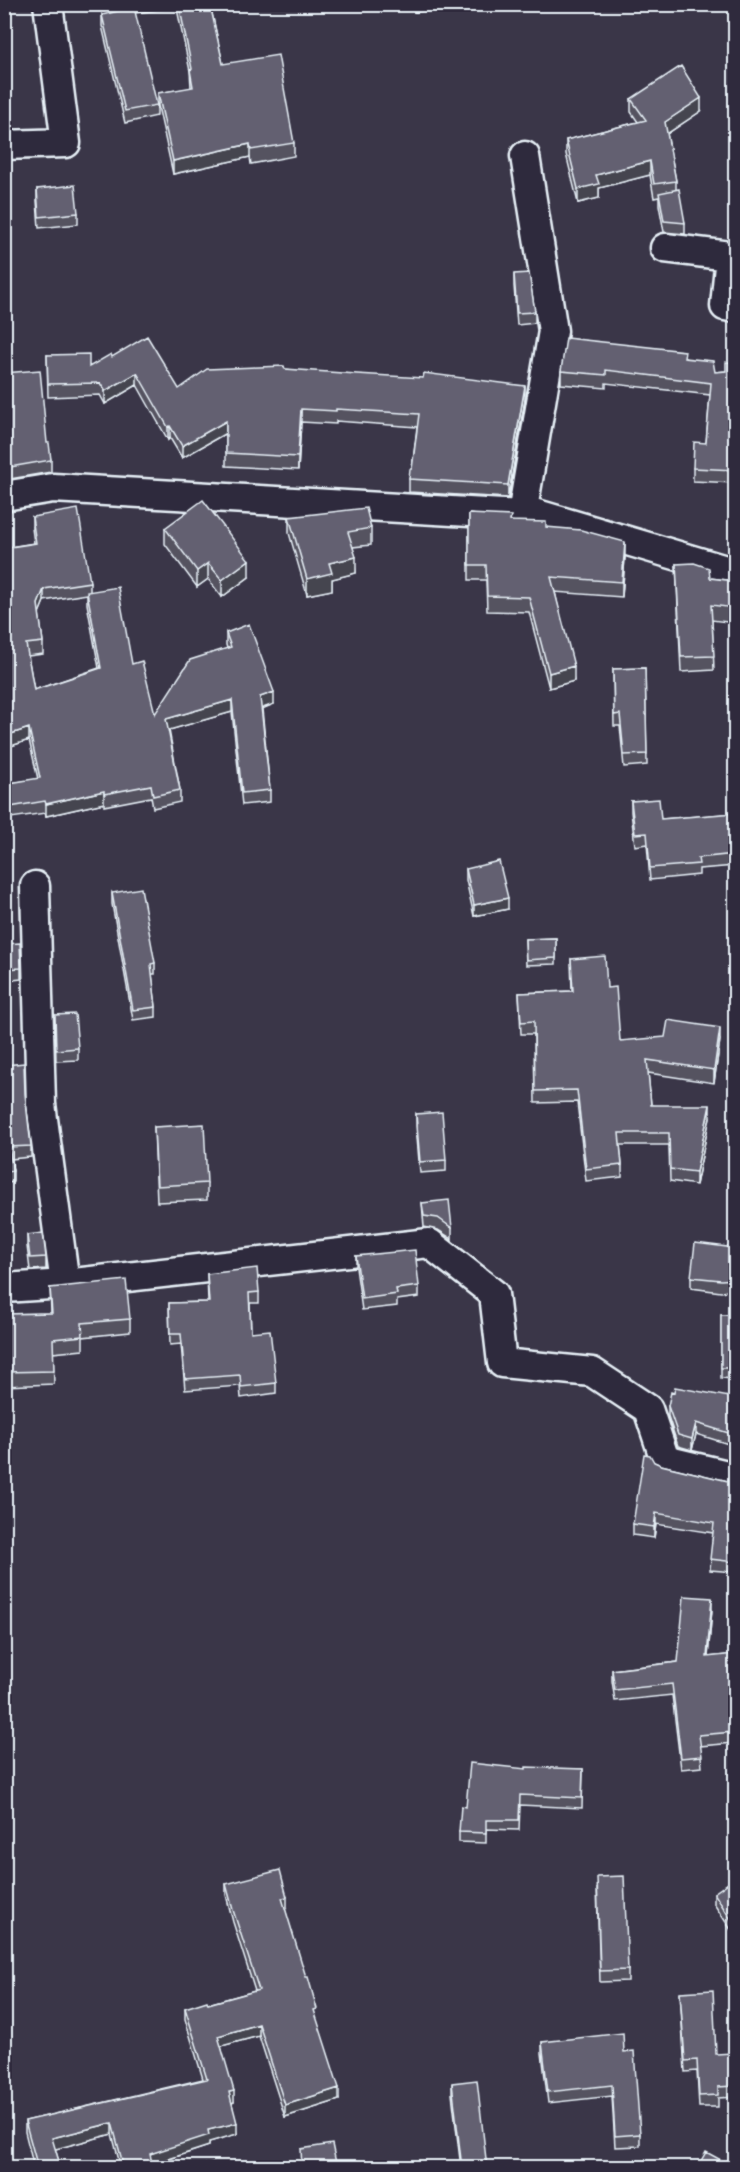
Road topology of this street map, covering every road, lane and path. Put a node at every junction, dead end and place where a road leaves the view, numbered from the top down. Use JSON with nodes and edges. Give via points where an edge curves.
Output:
{"nodes":[{"id":1,"x":48,"y":4,"type":"edge"},
{"id":2,"x":4,"y":145,"type":"edge"},
{"id":3,"x":525,"y":156,"type":"dead end"},
{"id":4,"x":665,"y":248,"type":"dead end"},
{"id":5,"x":735,"y":308,"type":"edge"},
{"id":6,"x":4,"y":496,"type":"edge"},
{"id":7,"x":522,"y":515,"type":"junction"},
{"id":8,"x":735,"y":573,"type":"edge"},
{"id":9,"x":35,"y":886,"type":"dead end"},
{"id":10,"x":65,"y":1284,"type":"junction"},
{"id":11,"x":4,"y":1288,"type":"edge"},
{"id":12,"x":735,"y":1477,"type":"edge"}],
"edges":[{"from":1,"to":2,"type":"street","via":[[66,143]]},
{"from":3,"to":7,"type":"street","via":[[553,331]]},
{"from":4,"to":5,"type":"street","via":[[730,256],[725,306]]},
{"from":6,"to":7,"type":"street","via":[[53,488]]},
{"from":7,"to":8,"type":"street","via":[[530,512]]},
{"from":9,"to":10,"type":"street","via":[[41,1104]]},
{"from":10,"to":11,"type":"street"},
{"from":10,"to":12,"type":"street","via":[[429,1243],[495,1294],[502,1363],[592,1372],[648,1409],[665,1460]]}]}
